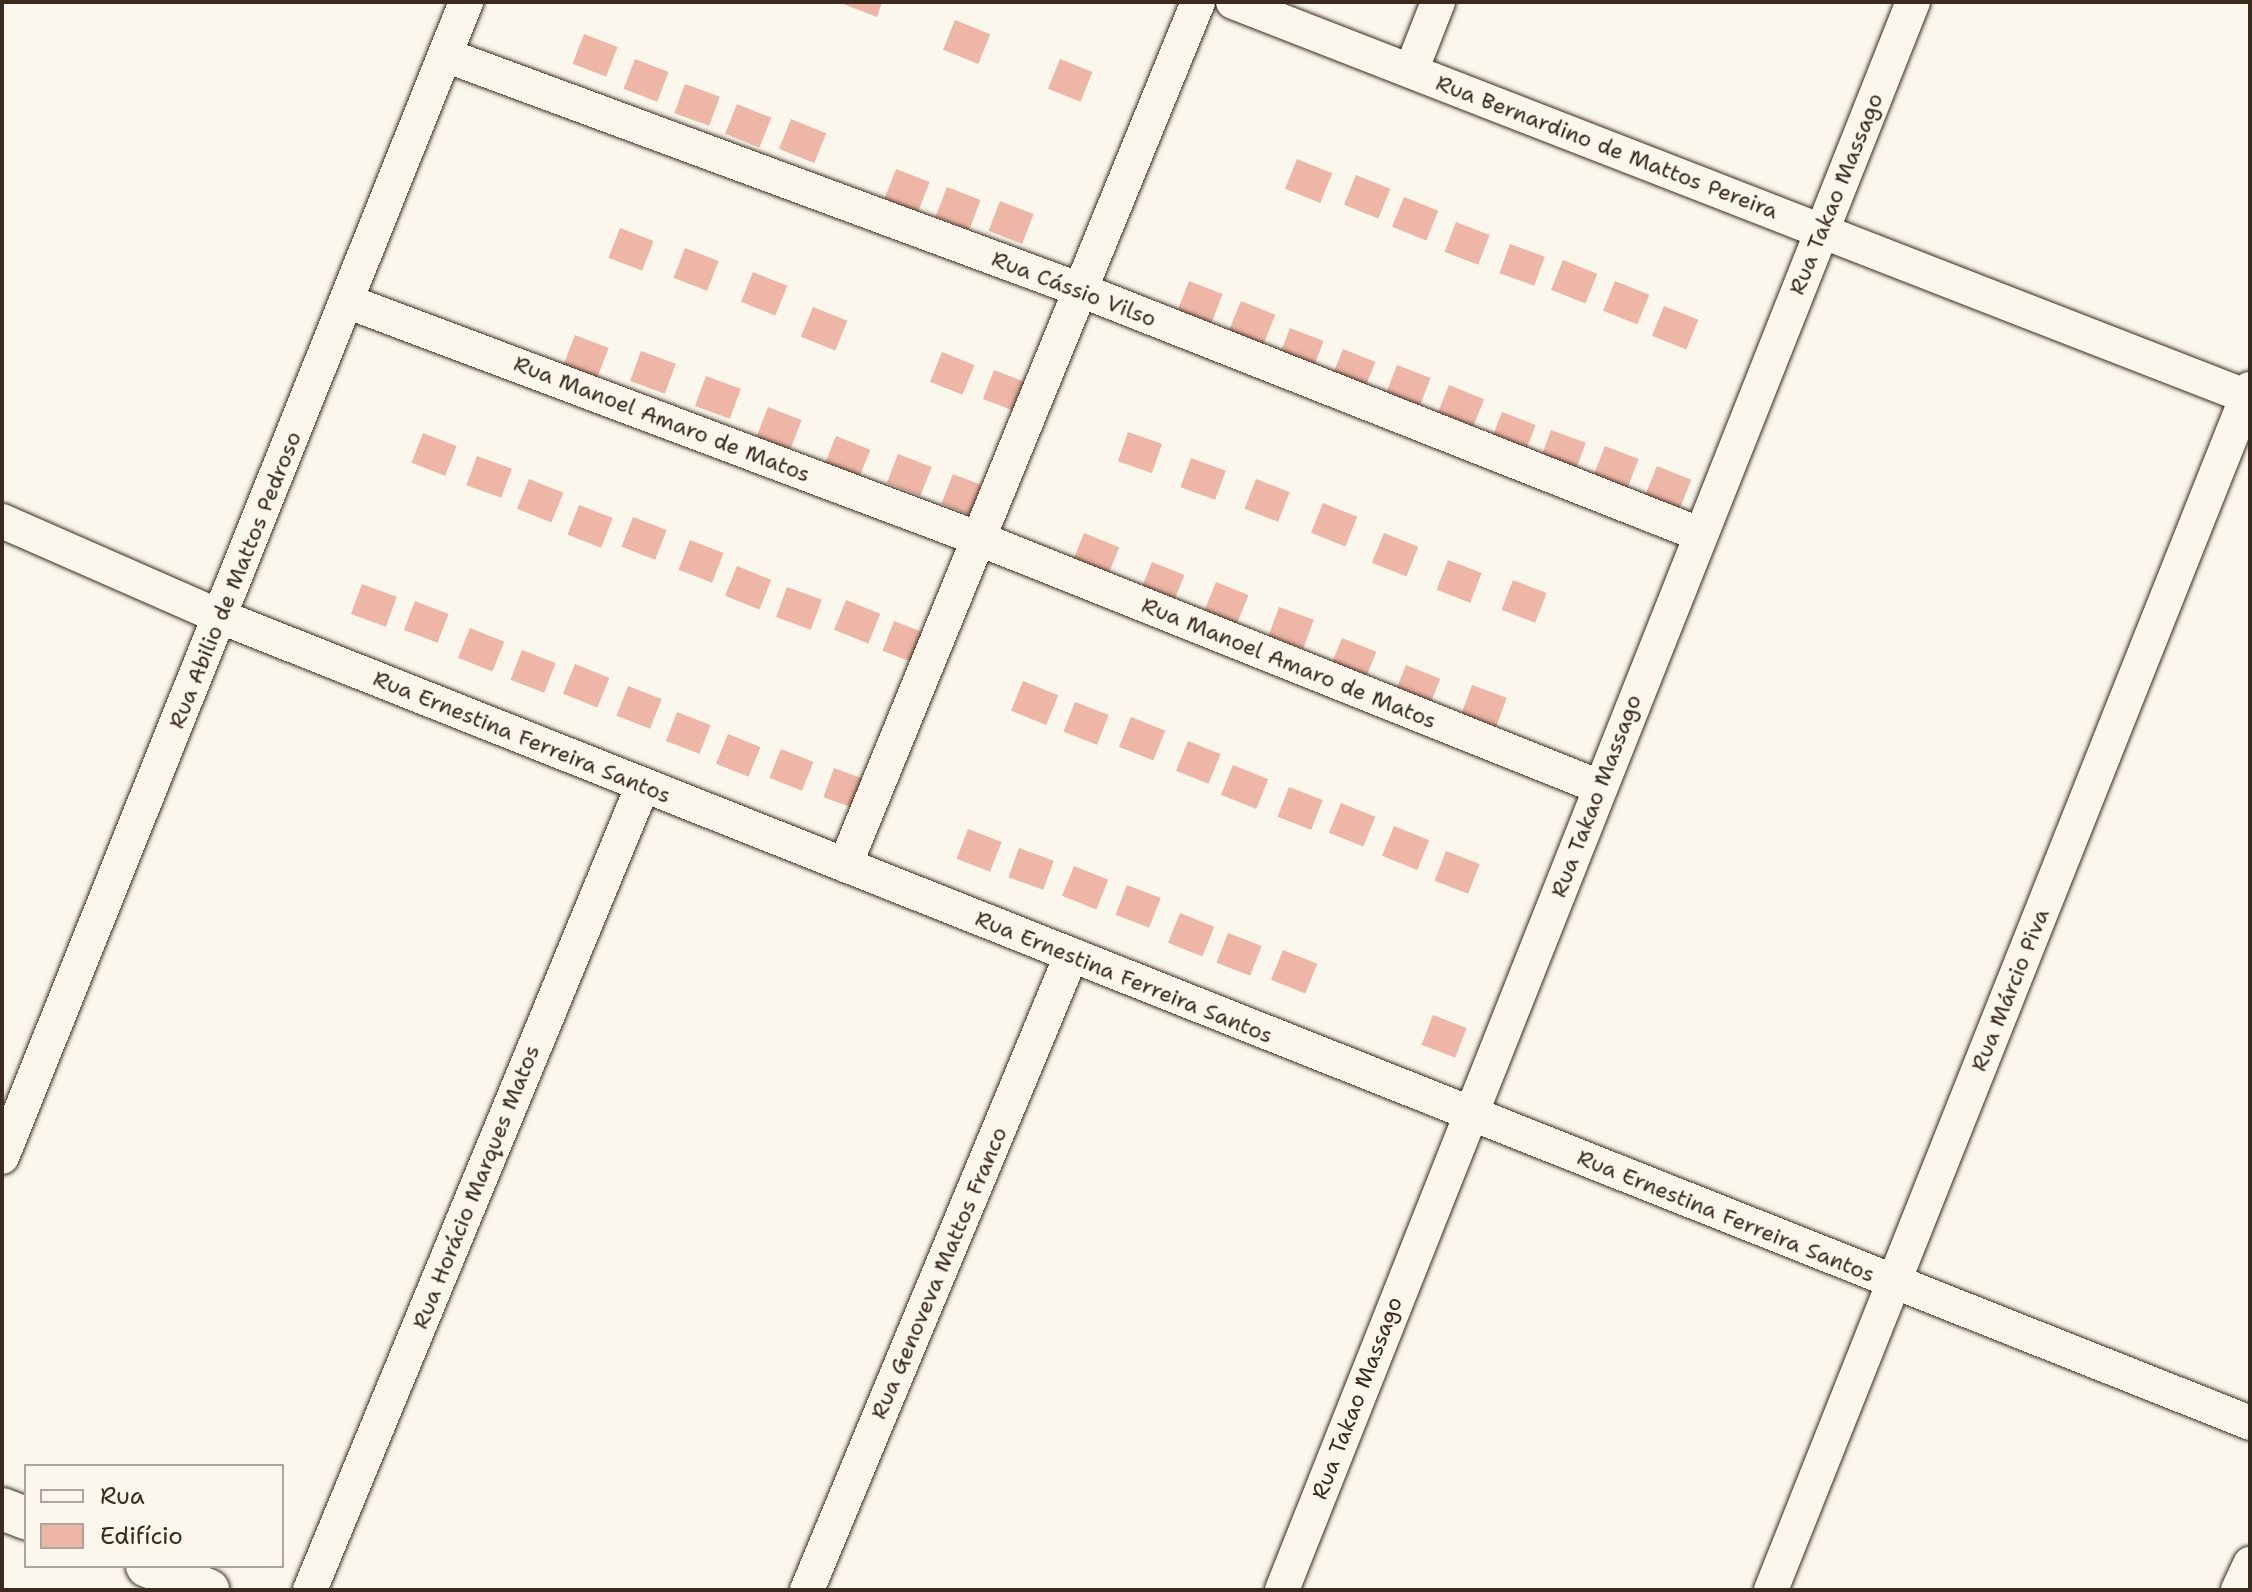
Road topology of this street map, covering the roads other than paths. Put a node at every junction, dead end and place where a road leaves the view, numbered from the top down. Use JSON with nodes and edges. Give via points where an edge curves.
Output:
{"nodes":[{"id":1,"x":466,"y":2,"type":"edge"},
{"id":2,"x":1198,"y":2,"type":"edge"},
{"id":3,"x":1233,"y":2,"type":"edge"},
{"id":4,"x":1438,"y":2,"type":"edge"},
{"id":5,"x":1913,"y":2,"type":"edge"},
{"id":6,"x":445,"y":55,"type":"junction"},
{"id":7,"x":1411,"y":71,"type":"junction"},
{"id":8,"x":1822,"y":231,"type":"junction"},
{"id":9,"x":1078,"y":289,"type":"junction"},
{"id":10,"x":346,"y":301,"type":"junction"},
{"id":11,"x":2249,"y":395,"type":"edge"},
{"id":12,"x":2,"y":521,"type":"edge"},
{"id":13,"x":1699,"y":534,"type":"junction"},
{"id":14,"x":977,"y":538,"type":"junction"},
{"id":15,"x":221,"y":617,"type":"junction"},
{"id":16,"x":643,"y":785,"type":"junction"},
{"id":17,"x":1600,"y":787,"type":"junction"},
{"id":18,"x":845,"y":865,"type":"junction"},
{"id":19,"x":1071,"y":956,"type":"junction"},
{"id":20,"x":1470,"y":1115,"type":"junction"},
{"id":21,"x":2,"y":1157,"type":"edge"},
{"id":22,"x":1893,"y":1283,"type":"junction"},
{"id":23,"x":2250,"y":1423,"type":"edge"},
{"id":24,"x":2,"y":1509,"type":"edge"},
{"id":25,"x":24,"y":1517,"type":"edge"},
{"id":26,"x":2250,"y":1564,"type":"edge"},
{"id":27,"x":152,"y":1568,"type":"edge"},
{"id":28,"x":208,"y":1590,"type":"edge"},
{"id":29,"x":310,"y":1590,"type":"edge"},
{"id":30,"x":807,"y":1590,"type":"edge"},
{"id":31,"x":1282,"y":1590,"type":"edge"},
{"id":32,"x":1771,"y":1590,"type":"edge"},
{"id":33,"x":2238,"y":1590,"type":"edge"}],
"edges":[{"from":1,"to":6,"type":"street","name":"Rua Abilio de Mattos Pedroso"},
{"from":2,"to":9,"type":"street"},
{"from":3,"to":7,"type":"street","name":"Rua Bernardino de Mattos Pereira"},
{"from":4,"to":7,"type":"street"},
{"from":5,"to":8,"type":"street","name":"Rua Takao Massago"},
{"from":6,"to":9,"type":"street","name":"Rua Cássio Vilso"},
{"from":6,"to":10,"type":"street","name":"Rua Abilio de Mattos Pedroso"},
{"from":7,"to":8,"type":"street","name":"Rua Bernardino de Mattos Pereira"},
{"from":8,"to":11,"type":"street","name":"Rua Bernardino de Mattos Pereira"},
{"from":8,"to":13,"type":"street","name":"Rua Takao Massago"},
{"from":9,"to":13,"type":"street","name":"Rua Cássio Vilso"},
{"from":9,"to":14,"type":"street"},
{"from":10,"to":14,"type":"street","name":"Rua Manoel Amaro de Matos"},
{"from":10,"to":15,"type":"street","name":"Rua Abilio de Mattos Pedroso"},
{"from":11,"to":22,"type":"street","name":"Rua Márcio Piva"},
{"from":12,"to":15,"type":"street","name":"Rua Ernestina Ferreira Santos"},
{"from":13,"to":17,"type":"street","name":"Rua Takao Massago"},
{"from":14,"to":17,"type":"street","name":"Rua Manoel Amaro de Matos"},
{"from":14,"to":18,"type":"street"},
{"from":15,"to":16,"type":"street","name":"Rua Ernestina Ferreira Santos"},
{"from":15,"to":21,"type":"street","name":"Rua Abilio de Mattos Pedroso"},
{"from":16,"to":18,"type":"street","name":"Rua Ernestina Ferreira Santos"},
{"from":16,"to":29,"type":"street","name":"Rua Horácio Marques Matos"},
{"from":17,"to":20,"type":"street","name":"Rua Takao Massago"},
{"from":18,"to":19,"type":"street","name":"Rua Ernestina Ferreira Santos"},
{"from":19,"to":20,"type":"street","name":"Rua Ernestina Ferreira Santos"},
{"from":19,"to":30,"type":"street","name":"Rua Genoveva Mattos Franco"},
{"from":20,"to":22,"type":"street","name":"Rua Ernestina Ferreira Santos"},
{"from":20,"to":31,"type":"street","name":"Rua Takao Massago"},
{"from":22,"to":23,"type":"street","name":"Rua Ernestina Ferreira Santos"},
{"from":22,"to":32,"type":"street","name":"Rua Márcio Piva"},
{"from":24,"to":25,"type":"street"},
{"from":26,"to":33,"type":"street"},
{"from":27,"to":28,"type":"street"}]}
